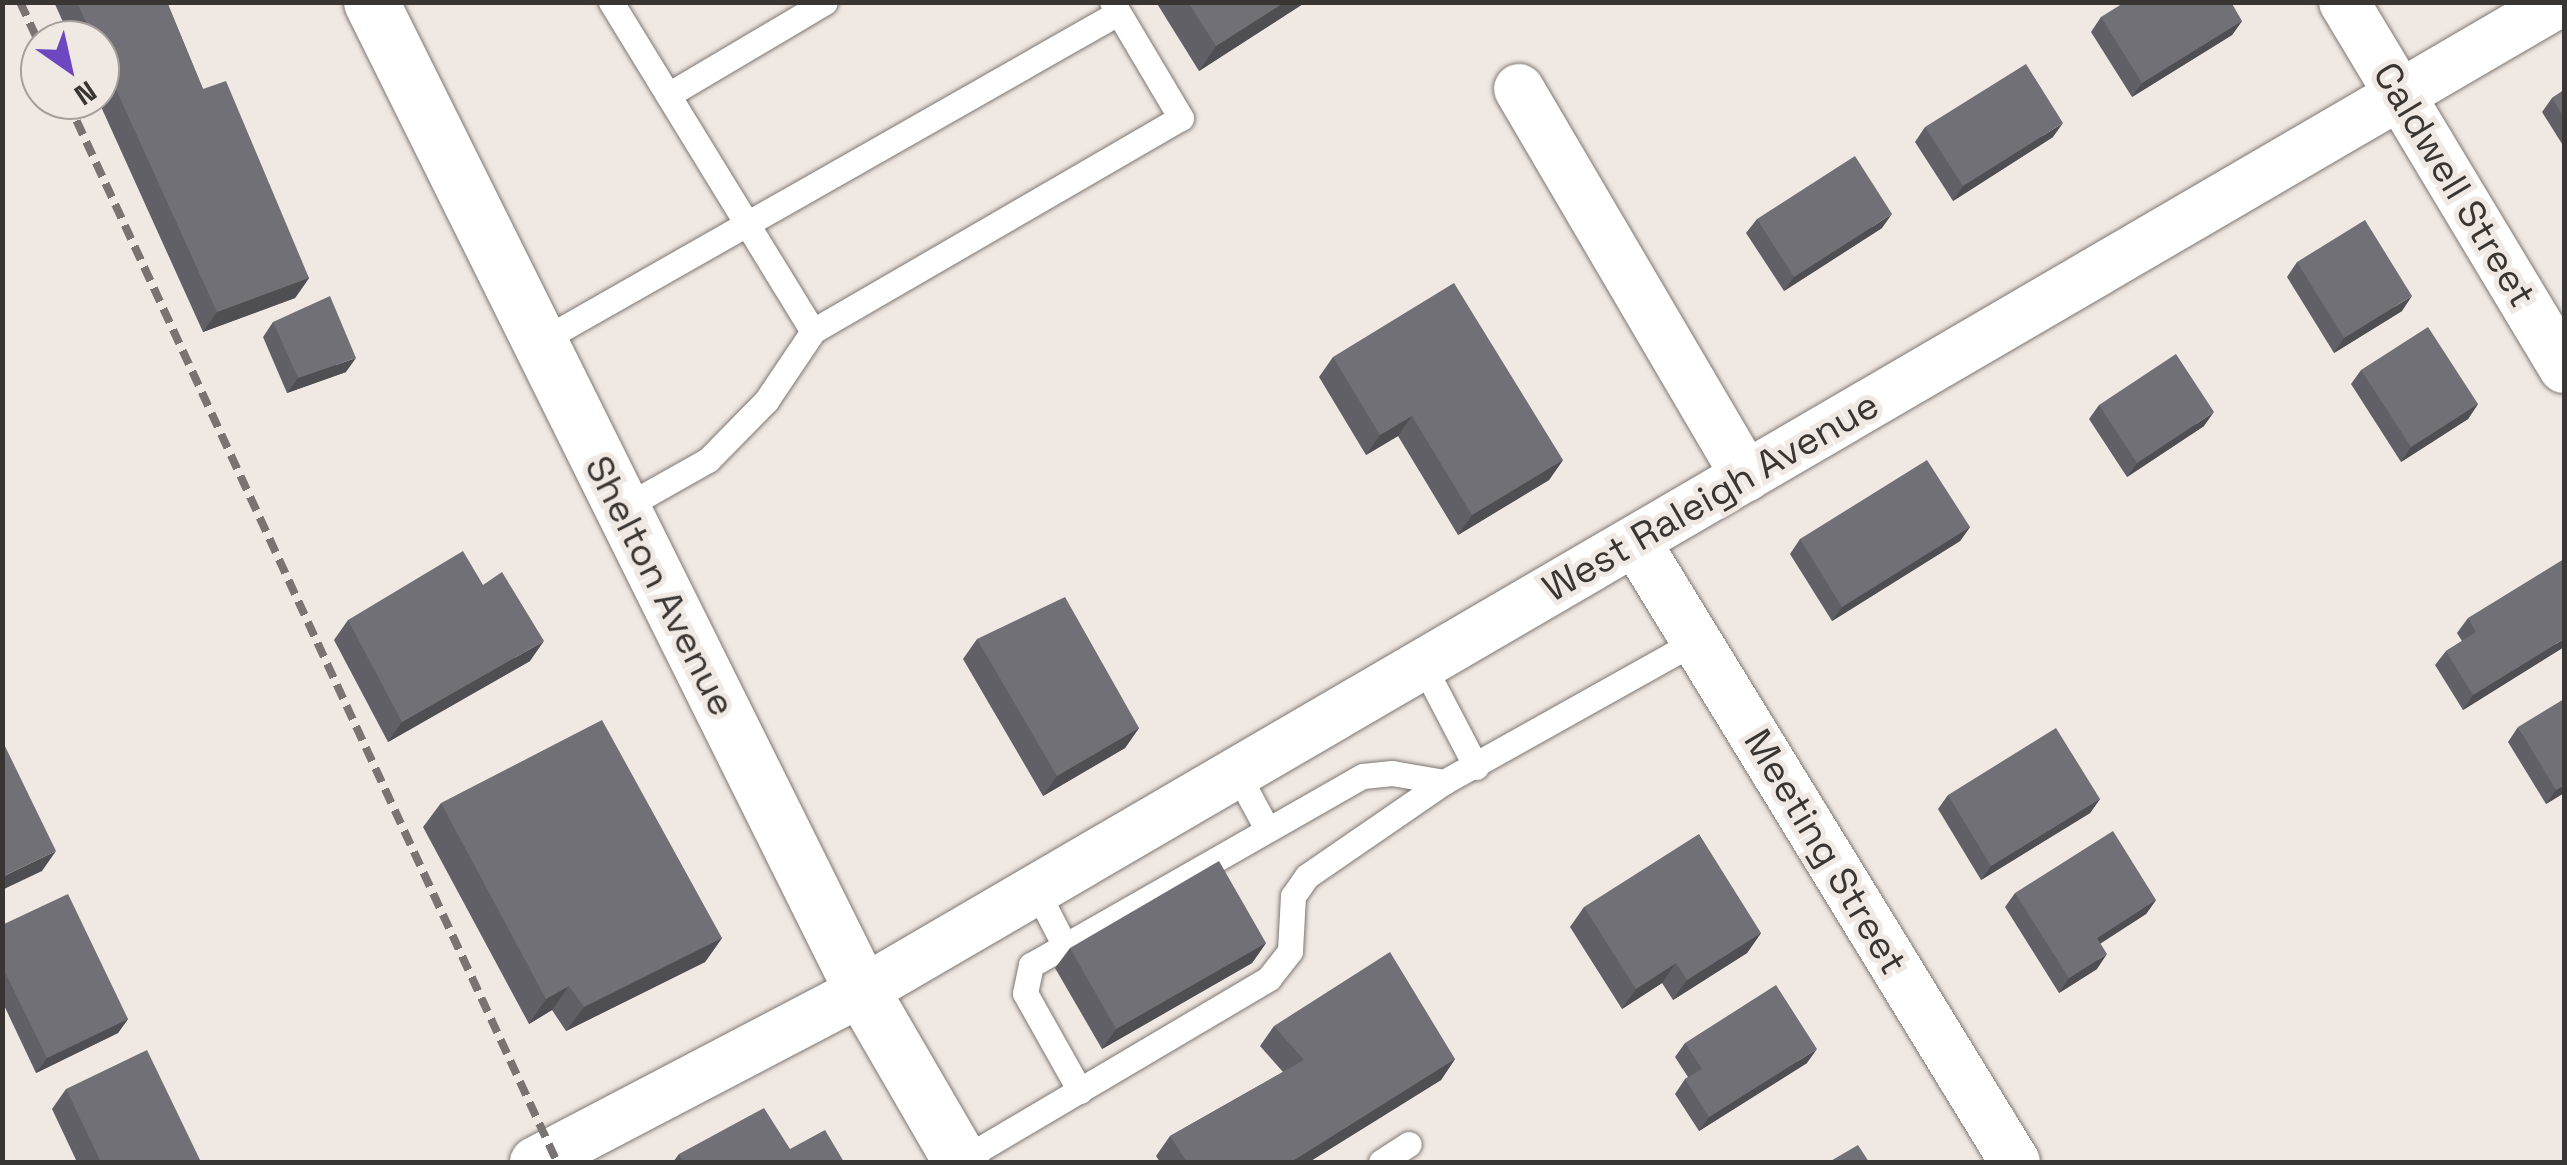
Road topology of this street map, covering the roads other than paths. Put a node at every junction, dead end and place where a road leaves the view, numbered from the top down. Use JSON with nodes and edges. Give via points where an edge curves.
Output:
{"nodes":[{"id":1,"x":370,"y":2,"type":"edge"},
{"id":2,"x":611,"y":2,"type":"edge"},
{"id":3,"x":824,"y":2,"type":"edge"},
{"id":4,"x":2344,"y":2,"type":"edge"},
{"id":5,"x":2559,"y":2,"type":"edge"},
{"id":6,"x":1115,"y":8,"type":"edge"},
{"id":7,"x":1519,"y":90,"type":"dead end"},
{"id":8,"x":668,"y":96,"type":"junction"},
{"id":9,"x":2399,"y":96,"type":"junction"},
{"id":10,"x":749,"y":227,"type":"junction"},
{"id":11,"x":813,"y":331,"type":"junction"},
{"id":12,"x":538,"y":342,"type":"junction"},
{"id":13,"x":2564,"y":368,"type":"edge"},
{"id":14,"x":1746,"y":476,"type":"junction"},
{"id":15,"x":621,"y":509,"type":"junction"},
{"id":16,"x":1635,"y":542,"type":"junction"},
{"id":17,"x":1696,"y":641,"type":"junction"},
{"id":18,"x":1422,"y":665,"type":"junction"},
{"id":19,"x":1476,"y":767,"type":"junction"},
{"id":20,"x":1237,"y":773,"type":"junction"},
{"id":21,"x":1444,"y":782,"type":"junction"},
{"id":22,"x":1266,"y":828,"type":"junction"},
{"id":23,"x":1036,"y":890,"type":"junction"},
{"id":24,"x":1064,"y":942,"type":"junction"},
{"id":25,"x":862,"y":991,"type":"junction"},
{"id":26,"x":1080,"y":1091,"type":"junction"},
{"id":27,"x":1409,"y":1144,"type":"dead end"},
{"id":28,"x":535,"y":1162,"type":"edge"},
{"id":29,"x":961,"y":1162,"type":"edge"},
{"id":30,"x":1381,"y":1162,"type":"edge"},
{"id":31,"x":2016,"y":1162,"type":"edge"}],
"edges":[{"from":1,"to":12,"type":"main road","name":"Shelton Avenue"},
{"from":2,"to":8,"type":"lane"},
{"from":3,"to":8,"type":"lane"},
{"from":4,"to":9,"type":"street","name":"Caldwell Street"},
{"from":5,"to":9,"type":"street","name":"West Raleigh Avenue"},
{"from":6,"to":10,"type":"lane"},
{"from":6,"to":11,"type":"lane","via":[[1181,118]]},
{"from":7,"to":14,"type":"street"},
{"from":8,"to":10,"type":"lane"},
{"from":9,"to":13,"type":"street","name":"Caldwell Street"},
{"from":9,"to":14,"type":"street","name":"West Raleigh Avenue"},
{"from":10,"to":11,"type":"lane"},
{"from":10,"to":12,"type":"lane"},
{"from":11,"to":15,"type":"lane","via":[[766,401],[708,460]]},
{"from":12,"to":15,"type":"main road","name":"Shelton Avenue"},
{"from":14,"to":16,"type":"street","name":"West Raleigh Avenue"},
{"from":15,"to":25,"type":"main road","name":"Shelton Avenue"},
{"from":16,"to":17,"type":"street","name":"Meeting Street"},
{"from":16,"to":18,"type":"street","name":"West Raleigh Avenue"},
{"from":17,"to":19,"type":"lane"},
{"from":17,"to":31,"type":"street","name":"Meeting Street"},
{"from":18,"to":19,"type":"lane"},
{"from":18,"to":20,"type":"street","name":"West Raleigh Avenue"},
{"from":19,"to":21,"type":"lane"},
{"from":20,"to":22,"type":"lane"},
{"from":20,"to":23,"type":"street","name":"West Raleigh Avenue"},
{"from":21,"to":22,"type":"lane","via":[[1392,772],[1363,776]]},
{"from":21,"to":26,"type":"lane","via":[[1307,876],[1293,896],[1292,936],[1269,978]]},
{"from":22,"to":24,"type":"lane"},
{"from":23,"to":24,"type":"lane"},
{"from":23,"to":25,"type":"street","name":"West Raleigh Avenue"},
{"from":24,"to":26,"type":"lane","via":[[1031,965],[1025,993]]},
{"from":25,"to":28,"type":"street","name":"West Raleigh Avenue"},
{"from":25,"to":29,"type":"main road","name":"Shelton Avenue"},
{"from":26,"to":29,"type":"lane"},
{"from":27,"to":30,"type":"lane"}]}
